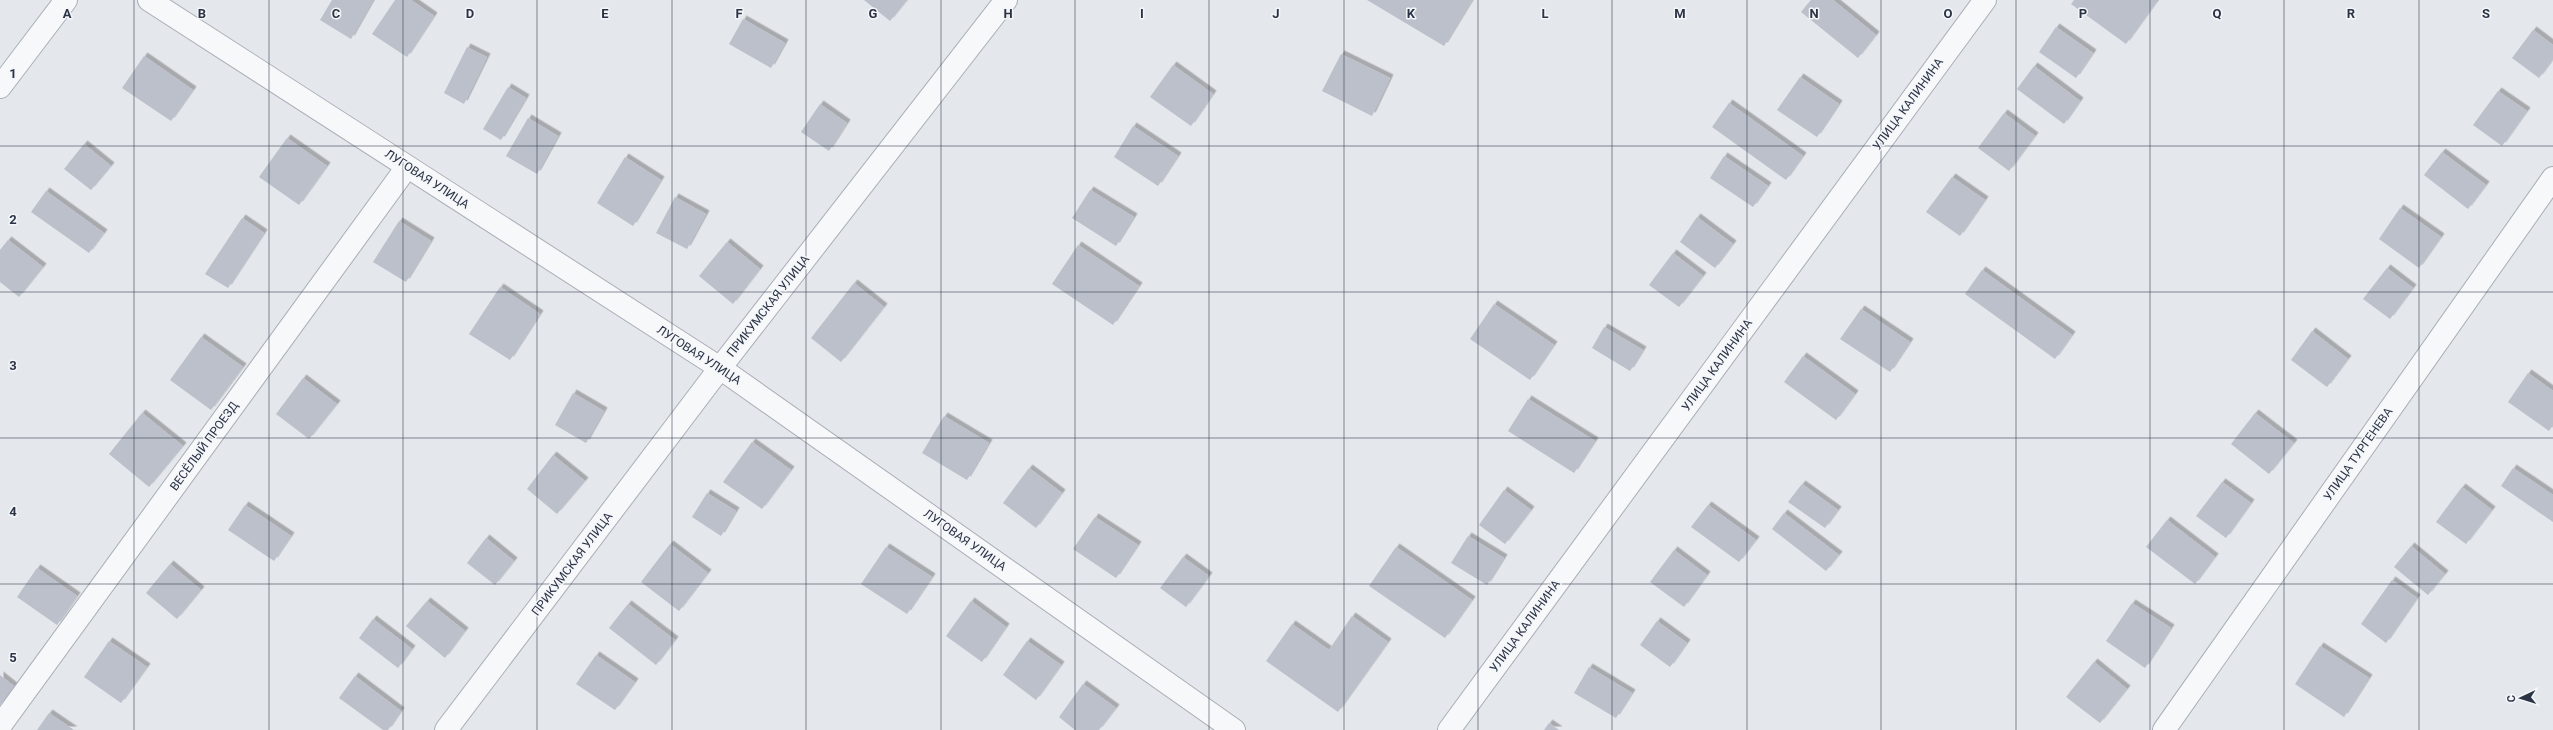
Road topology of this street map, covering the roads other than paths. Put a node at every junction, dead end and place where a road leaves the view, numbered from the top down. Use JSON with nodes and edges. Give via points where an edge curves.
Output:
{"nodes":[{"id":1,"x":66,"y":0,"type":"edge"},
{"id":2,"x":149,"y":0,"type":"edge"},
{"id":3,"x":1006,"y":0,"type":"edge"},
{"id":4,"x":1985,"y":0,"type":"edge"},
{"id":5,"x":0,"y":87,"type":"edge"},
{"id":6,"x":408,"y":167,"type":"junction"},
{"id":7,"x":2553,"y":178,"type":"edge"},
{"id":8,"x":720,"y":368,"type":"junction"},
{"id":9,"x":0,"y":726,"type":"edge"},
{"id":10,"x":446,"y":730,"type":"edge"},
{"id":11,"x":1234,"y":730,"type":"edge"},
{"id":12,"x":1449,"y":730,"type":"edge"},
{"id":13,"x":2164,"y":730,"type":"edge"}],
"edges":[{"from":1,"to":5,"type":"street"},
{"from":2,"to":6,"type":"street","name":"ЛУГОВАЯ УЛИЦА"},
{"from":3,"to":8,"type":"street","name":"ПРИКУМСКАЯ УЛИЦА"},
{"from":4,"to":12,"type":"street","name":"УЛИЦА КАЛИНИНА"},
{"from":6,"to":8,"type":"street","name":"ЛУГОВАЯ УЛИЦА"},
{"from":6,"to":9,"type":"street","name":"ВЕСЁЛЫЙ ПРОЕЗД"},
{"from":7,"to":13,"type":"street","name":"УЛИЦА ТУРГЕНЕВА"},
{"from":8,"to":10,"type":"street","name":"ПРИКУМСКАЯ УЛИЦА"},
{"from":8,"to":11,"type":"street","name":"ЛУГОВАЯ УЛИЦА"}]}
